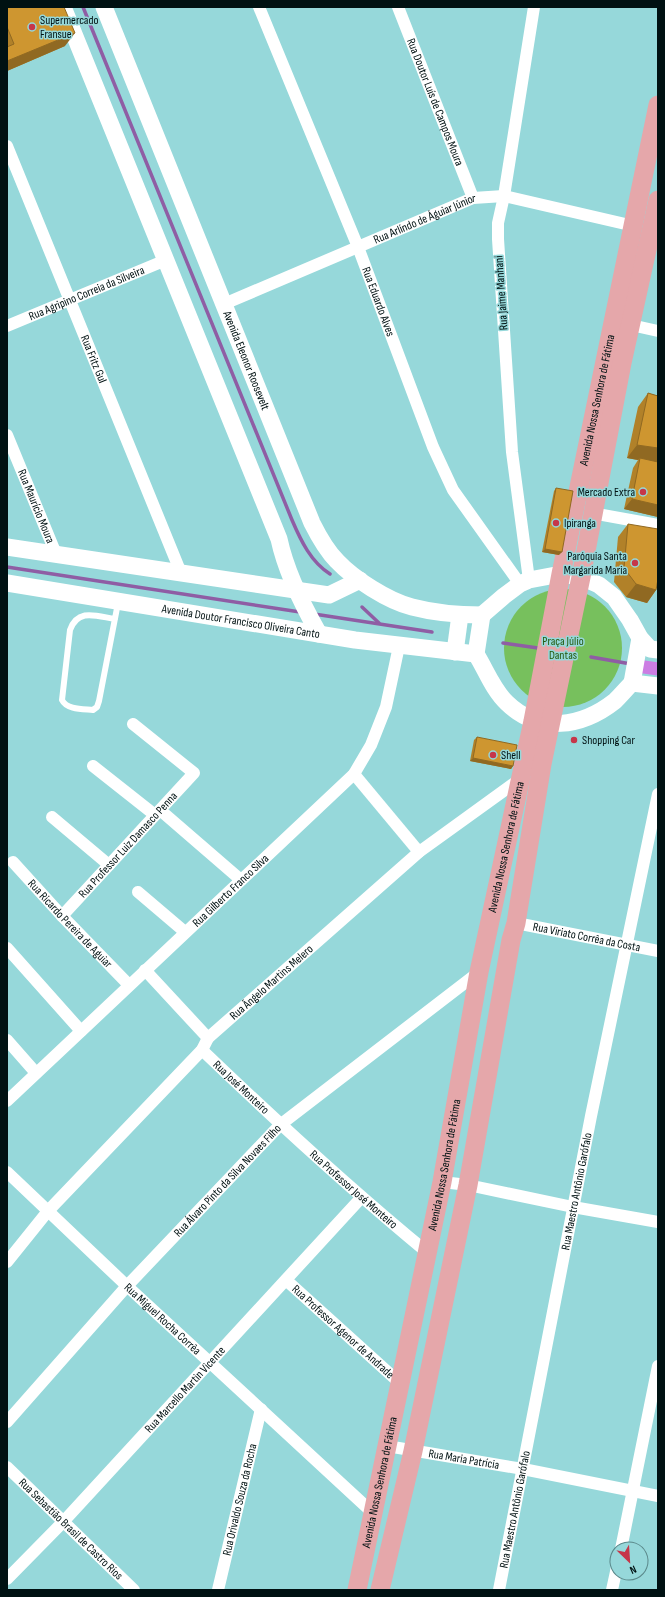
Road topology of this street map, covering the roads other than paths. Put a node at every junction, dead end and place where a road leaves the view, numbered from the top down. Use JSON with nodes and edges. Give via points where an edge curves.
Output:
{"nodes":[{"id":1,"x":63,"y":7,"type":"edge"},
{"id":2,"x":104,"y":7,"type":"edge"},
{"id":3,"x":259,"y":7,"type":"edge"},
{"id":4,"x":398,"y":7,"type":"edge"},
{"id":5,"x":534,"y":7,"type":"edge"},
{"id":6,"x":658,"y":105,"type":"edge"},
{"id":7,"x":7,"y":146,"type":"edge"},
{"id":8,"x":504,"y":196,"type":"junction"},
{"id":9,"x":473,"y":198,"type":"junction"},
{"id":10,"x":658,"y":200,"type":"edge"},
{"id":11,"x":634,"y":226,"type":"junction"},
{"id":12,"x":358,"y":247,"type":"junction"},
{"id":13,"x":166,"y":260,"type":"junction"},
{"id":14,"x":70,"y":300,"type":"junction"},
{"id":15,"x":224,"y":304,"type":"junction"},
{"id":16,"x":631,"y":325,"type":"junction"},
{"id":17,"x":7,"y":326,"type":"edge"},
{"id":18,"x":658,"y":331,"type":"edge"},
{"id":19,"x":7,"y":435,"type":"edge"},
{"id":20,"x":592,"y":513,"type":"junction"},
{"id":21,"x":658,"y":525,"type":"edge"},
{"id":22,"x":7,"y":547,"type":"edge"},
{"id":23,"x":56,"y":554,"type":"junction"},
{"id":24,"x":181,"y":573,"type":"junction"},
{"id":25,"x":561,"y":574,"type":"junction"},
{"id":26,"x":581,"y":577,"type":"junction"},
{"id":27,"x":360,"y":580,"type":"junction"},
{"id":28,"x":525,"y":582,"type":"junction"},
{"id":29,"x":7,"y":583,"type":"edge"},
{"id":30,"x":297,"y":590,"type":"junction"},
{"id":31,"x":118,"y":601,"type":"junction"},
{"id":32,"x":460,"y":615,"type":"junction"},
{"id":33,"x":482,"y":615,"type":"junction"},
{"id":34,"x":114,"y":619,"type":"junction"},
{"id":35,"x":318,"y":631,"type":"junction"},
{"id":36,"x":639,"y":645,"type":"junction"},
{"id":37,"x":399,"y":646,"type":"junction"},
{"id":38,"x":658,"y":650,"type":"edge"},
{"id":39,"x":455,"y":652,"type":"junction"},
{"id":40,"x":476,"y":654,"type":"junction"},
{"id":41,"x":632,"y":679,"type":"junction"},
{"id":42,"x":658,"y":686,"type":"edge"},
{"id":43,"x":542,"y":722,"type":"junction"},
{"id":44,"x":132,"y":724,"type":"dead end"},
{"id":45,"x":93,"y":766,"type":"dead end"},
{"id":46,"x":354,"y":774,"type":"junction"},
{"id":47,"x":520,"y":779,"type":"junction"},
{"id":48,"x":658,"y":794,"type":"edge"},
{"id":49,"x":158,"y":813,"type":"junction"},
{"id":50,"x":52,"y":817,"type":"dead end"},
{"id":51,"x":419,"y":852,"type":"junction"},
{"id":52,"x":13,"y":862,"type":"dead end"},
{"id":53,"x":109,"y":865,"type":"junction"},
{"id":54,"x":241,"y":880,"type":"junction"},
{"id":55,"x":138,"y":892,"type":"dead end"},
{"id":56,"x":62,"y":916,"type":"junction"},
{"id":57,"x":516,"y":923,"type":"junction"},
{"id":58,"x":185,"y":932,"type":"junction"},
{"id":59,"x":626,"y":946,"type":"junction"},
{"id":60,"x":7,"y":948,"type":"edge"},
{"id":61,"x":658,"y":952,"type":"edge"},
{"id":62,"x":145,"y":970,"type":"junction"},
{"id":63,"x":479,"y":972,"type":"junction"},
{"id":64,"x":129,"y":985,"type":"junction"},
{"id":65,"x":81,"y":1031,"type":"junction"},
{"id":66,"x":208,"y":1038,"type":"junction"},
{"id":67,"x":7,"y":1040,"type":"edge"},
{"id":68,"x":202,"y":1050,"type":"junction"},
{"id":69,"x":36,"y":1073,"type":"junction"},
{"id":70,"x":7,"y":1101,"type":"edge"},
{"id":71,"x":280,"y":1125,"type":"junction"},
{"id":72,"x":7,"y":1172,"type":"edge"},
{"id":73,"x":442,"y":1182,"type":"junction"},
{"id":74,"x":468,"y":1185,"type":"junction"},
{"id":75,"x":361,"y":1198,"type":"junction"},
{"id":76,"x":573,"y":1207,"type":"junction"},
{"id":77,"x":48,"y":1211,"type":"junction"},
{"id":78,"x":658,"y":1222,"type":"edge"},
{"id":79,"x":428,"y":1253,"type":"junction"},
{"id":80,"x":7,"y":1262,"type":"edge"},
{"id":81,"x":286,"y":1280,"type":"junction"},
{"id":82,"x":127,"y":1286,"type":"junction"},
{"id":83,"x":210,"y":1363,"type":"junction"},
{"id":84,"x":658,"y":1366,"type":"edge"},
{"id":85,"x":400,"y":1384,"type":"junction"},
{"id":86,"x":261,"y":1409,"type":"junction"},
{"id":87,"x":7,"y":1422,"type":"edge"},
{"id":88,"x":387,"y":1446,"type":"junction"},
{"id":89,"x":413,"y":1451,"type":"junction"},
{"id":90,"x":7,"y":1468,"type":"edge"},
{"id":91,"x":523,"y":1469,"type":"junction"},
{"id":92,"x":633,"y":1492,"type":"junction"},
{"id":93,"x":658,"y":1496,"type":"edge"},
{"id":94,"x":373,"y":1513,"type":"junction"},
{"id":95,"x":64,"y":1522,"type":"junction"},
{"id":96,"x":623,"y":1541,"type":"edge"},
{"id":97,"x":7,"y":1579,"type":"edge"},
{"id":98,"x":134,"y":1590,"type":"edge"},
{"id":99,"x":218,"y":1590,"type":"edge"},
{"id":100,"x":357,"y":1590,"type":"edge"},
{"id":101,"x":380,"y":1590,"type":"edge"},
{"id":102,"x":499,"y":1590,"type":"edge"}],
"edges":[{"from":1,"to":13,"type":"street"},
{"from":2,"to":15,"type":"street","name":"Avenida Eleonor Roosevelt"},
{"from":3,"to":12,"type":"street","name":"Rua Eduardo Alves"},
{"from":4,"to":9,"type":"street","name":"Rua Doutor Luís de Campos Moura"},
{"from":5,"to":8,"type":"street","name":"Rua Jaime Manhani"},
{"from":6,"to":11,"type":"main road","name":"Avenida Nossa Senhora de Fátima"},
{"from":7,"to":14,"type":"street","name":"Rua Fritz Gul"},
{"from":8,"to":9,"type":"street","name":"Rua Arlíndo de Águiar Júnior"},
{"from":8,"to":11,"type":"street","name":"Rua Arlíndo de Águiar Júnior"},
{"from":8,"to":28,"type":"street","name":"Rua Jaime Manhani","via":[[498,223],[499,263],[512,452]]},
{"from":9,"to":12,"type":"street","name":"Rua Arlíndo de Águiar Júnior"},
{"from":10,"to":16,"type":"main road","name":"Avenida Nossa Senhora de Fátima"},
{"from":11,"to":25,"type":"main road","name":"Avenida Nossa Senhora de Fátima"},
{"from":12,"to":15,"type":"street","name":"Rua Arlíndo de Águiar Júnior"},
{"from":12,"to":28,"type":"street","name":"Rua Eduardo Alves","via":[[433,447],[453,490]]},
{"from":13,"to":14,"type":"street","name":"Rua Agripino Correia da Silveira"},
{"from":13,"to":30,"type":"street","via":[[279,539]]},
{"from":14,"to":17,"type":"street","name":"Rua Agripino Correia da Silveira"},
{"from":14,"to":24,"type":"street","name":"Rua Fritz Gul"},
{"from":15,"to":27,"type":"street","name":"Avenida Eleonor Roosevelt","via":[[321,542],[337,562]]},
{"from":16,"to":18,"type":"street"},
{"from":16,"to":20,"type":"main road","name":"Avenida Nossa Senhora de Fátima"},
{"from":19,"to":23,"type":"street","name":"Rua Maurício Moura"},
{"from":20,"to":21,"type":"street"},
{"from":20,"to":26,"type":"main road","name":"Avenida Nossa Senhora de Fátima"},
{"from":22,"to":23,"type":"street"},
{"from":23,"to":24,"type":"street"},
{"from":24,"to":30,"type":"street"},
{"from":25,"to":26,"type":"street"},
{"from":25,"to":28,"type":"street"},
{"from":25,"to":43,"type":"main road","name":"Avenida Nossa Senhora de Fátima"},
{"from":26,"to":36,"type":"street","via":[[599,585],[614,597],[630,620]]},
{"from":26,"to":43,"type":"main road","name":"Avenida Nossa Senhora de Fátima"},
{"from":27,"to":30,"type":"street","via":[[329,595]]},
{"from":27,"to":32,"type":"street","name":"Avenida Eleonor Roosevelt","via":[[387,598],[410,607]]},
{"from":28,"to":33,"type":"street"},
{"from":29,"to":31,"type":"street","name":"Avenida Doutor Francisco Oliveira Canto"},
{"from":30,"to":35,"type":"street"},
{"from":31,"to":34,"type":"lane"},
{"from":31,"to":35,"type":"street","name":"Avenida Doutor Francisco Oliveira Canto"},
{"from":32,"to":33,"type":"street","name":"Avenida Eleonor Roosevelt"},
{"from":32,"to":39,"type":"street"},
{"from":33,"to":40,"type":"street"},
{"from":34,"to":34,"type":"lane","via":[[97,707],[93,710],[69,707],[62,700],[73,622],[90,614]]},
{"from":35,"to":37,"type":"street","name":"Avenida Doutor Francisco Oliveira Canto"},
{"from":36,"to":38,"type":"street"},
{"from":36,"to":41,"type":"street"},
{"from":37,"to":39,"type":"street","name":"Avenida Doutor Francisco Oliveira Canto"},
{"from":37,"to":46,"type":"street","name":"Rua Gilberto Franco Silva","via":[[386,707],[371,745]]},
{"from":39,"to":40,"type":"street","name":"Avenida Doutor Francisco Oliveira Canto"},
{"from":40,"to":43,"type":"street","via":[[507,703]]},
{"from":41,"to":42,"type":"street"},
{"from":41,"to":43,"type":"street","via":[[615,700],[597,712],[563,724]]},
{"from":43,"to":47,"type":"main road","name":"Avenida Nossa Senhora de Fátima"},
{"from":43,"to":57,"type":"main road","name":"Avenida Nossa Senhora de Fátima","via":[[542,764]]},
{"from":44,"to":49,"type":"street","name":"Rua Professor Luiz Damasco Penna","via":[[194,774]]},
{"from":45,"to":49,"type":"street"},
{"from":46,"to":51,"type":"street"},
{"from":46,"to":54,"type":"street","name":"Rua Gilberto Franco Silva"},
{"from":47,"to":51,"type":"street","name":"Rua Ângelo Martins Melero"},
{"from":47,"to":63,"type":"main road","name":"Avenida Nossa Senhora de Fátima"},
{"from":48,"to":59,"type":"street","name":"Rua Maestro Antônio Garófalo"},
{"from":49,"to":53,"type":"street","name":"Rua Professor Luiz Damasco Penna"},
{"from":49,"to":54,"type":"street"},
{"from":50,"to":53,"type":"street"},
{"from":51,"to":66,"type":"street","name":"Rua Ângelo Martins Melero"},
{"from":52,"to":56,"type":"street","name":"Rua Ricardo Pereira de Aguiar"},
{"from":53,"to":56,"type":"street","name":"Rua Professor Luiz Damasco Penna"},
{"from":54,"to":58,"type":"street","name":"Rua Gilberto Franco Silva"},
{"from":55,"to":58,"type":"street"},
{"from":56,"to":64,"type":"street","name":"Rua Ricardo Pereira de Aguiar"},
{"from":57,"to":59,"type":"street","name":"Rua Viriato Corrêa da Costa"},
{"from":57,"to":74,"type":"main road","name":"Avenida Nossa Senhora de Fátima"},
{"from":58,"to":62,"type":"street","name":"Rua Gilberto Franco Silva"},
{"from":59,"to":61,"type":"street","name":"Rua Viriato Corrêa da Costa"},
{"from":59,"to":76,"type":"street","name":"Rua Maestro Antônio Garófalo"},
{"from":60,"to":65,"type":"street"},
{"from":62,"to":64,"type":"street","name":"Rua Gilberto Franco Silva"},
{"from":62,"to":66,"type":"street"},
{"from":63,"to":71,"type":"street","name":"Rua Álvaro Pinto da Silva Novaes Filho"},
{"from":63,"to":73,"type":"main road","name":"Avenida Nossa Senhora de Fátima"},
{"from":64,"to":65,"type":"street","name":"Rua Gilberto Franco Silva"},
{"from":65,"to":69,"type":"street","name":"Rua Gilberto Franco Silva"},
{"from":66,"to":68,"type":"street","name":"Rua Ângelo Martins Melero"},
{"from":67,"to":69,"type":"street"},
{"from":68,"to":71,"type":"street","name":"Rua José Monteiro"},
{"from":68,"to":77,"type":"street","name":"Rua Ângelo Martins Melero"},
{"from":69,"to":70,"type":"street","name":"Rua Gilberto Franco Silva"},
{"from":71,"to":75,"type":"street","name":"Rua Professor José Monteiro"},
{"from":71,"to":82,"type":"street","name":"Rua Álvaro Pinto da Silva Novaes Filho"},
{"from":72,"to":77,"type":"street","name":"Rua Miguel Rocha Corrêa"},
{"from":73,"to":74,"type":"street"},
{"from":73,"to":79,"type":"main road","name":"Avenida Nossa Senhora de Fátima"},
{"from":74,"to":76,"type":"street"},
{"from":74,"to":89,"type":"main road","name":"Avenida Nossa Senhora de Fátima"},
{"from":75,"to":79,"type":"street","name":"Rua Professor José Monteiro"},
{"from":75,"to":81,"type":"street","name":"Rua Marcello Martin Vicente"},
{"from":76,"to":78,"type":"street"},
{"from":76,"to":91,"type":"street","name":"Rua Maestro Antônio Garófalo"},
{"from":77,"to":80,"type":"street","name":"Rua Ângelo Martins Melero"},
{"from":77,"to":82,"type":"street","name":"Rua Miguel Rocha Corrêa"},
{"from":79,"to":85,"type":"main road","name":"Avenida Nossa Senhora de Fátima"},
{"from":81,"to":83,"type":"street","name":"Rua Marcello Martin Vicente"},
{"from":81,"to":85,"type":"street","name":"Rua Professor Agenor de Andrade"},
{"from":82,"to":83,"type":"street","name":"Rua Miguel Rocha Corrêa"},
{"from":82,"to":87,"type":"street","name":"Rua Álvaro Pinto da Silva Novaes Filho"},
{"from":83,"to":86,"type":"street","name":"Rua Miguel Rocha Corrêa"},
{"from":83,"to":95,"type":"street","name":"Rua Marcello Martin Vicente"},
{"from":84,"to":92,"type":"street"},
{"from":85,"to":88,"type":"main road","name":"Avenida Nossa Senhora de Fátima"},
{"from":86,"to":94,"type":"street","name":"Rua Miguel Rocha Corrêa"},
{"from":86,"to":99,"type":"street","name":"Rua Orivaldo Souza da Rocha"},
{"from":88,"to":89,"type":"street","name":"Rua Maria Patrícia"},
{"from":88,"to":94,"type":"main road","name":"Avenida Nossa Senhora de Fátima"},
{"from":89,"to":91,"type":"street","name":"Rua Maria Patrícia"},
{"from":89,"to":101,"type":"main road","name":"Avenida Nossa Senhora de Fátima"},
{"from":90,"to":95,"type":"street","name":"Rua Sebastião Brasil de Castro Rios"},
{"from":91,"to":92,"type":"street","name":"Rua Maria Patrícia"},
{"from":91,"to":102,"type":"street","name":"Rua Maestro Antônio Garófalo"},
{"from":92,"to":93,"type":"street","name":"Rua Maria Patrícia"},
{"from":92,"to":96,"type":"street"},
{"from":94,"to":100,"type":"main road","name":"Avenida Nossa Senhora de Fátima"},
{"from":95,"to":97,"type":"street","name":"Rua Marcello Martin Vicente"},
{"from":95,"to":98,"type":"street","name":"Rua Sebastião Brasil de Castro Rios"}]}
